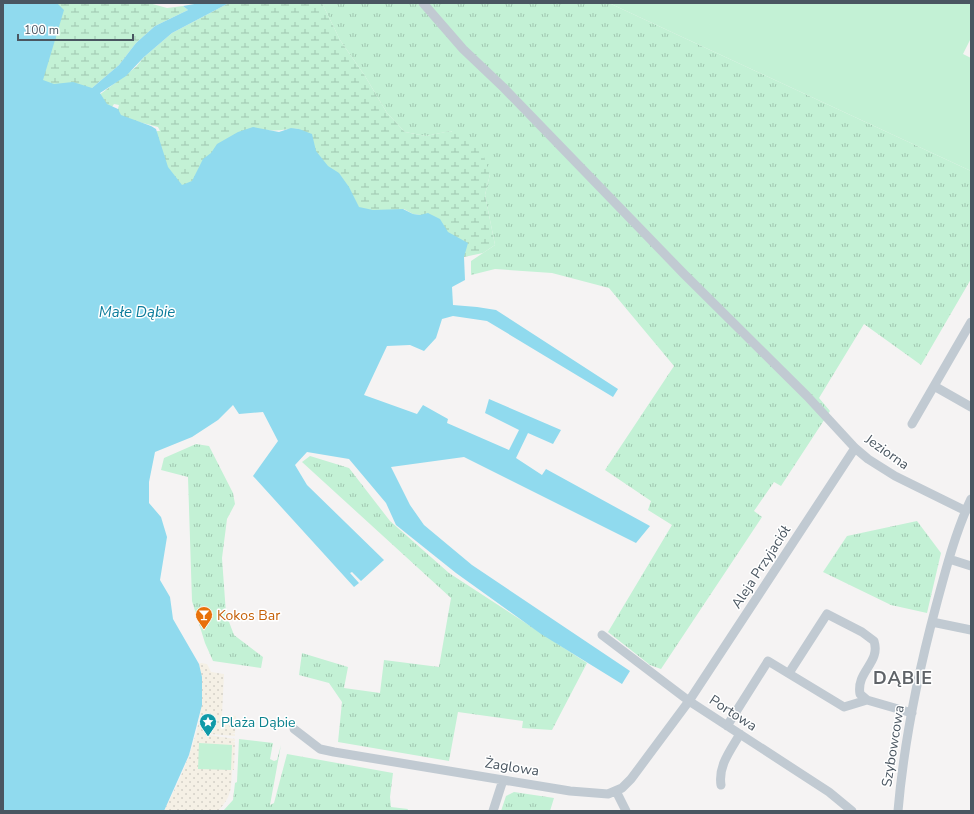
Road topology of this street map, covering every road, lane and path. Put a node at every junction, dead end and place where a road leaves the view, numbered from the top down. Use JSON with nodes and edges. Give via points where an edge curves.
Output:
{"nodes":[{"id":1,"x":423,"y":3,"type":"edge"},
{"id":2,"x":971,"y":322,"type":"edge"},
{"id":3,"x":934,"y":386,"type":"junction"},
{"id":4,"x":971,"y":407,"type":"edge"},
{"id":5,"x":912,"y":424,"type":"dead end"},
{"id":6,"x":855,"y":448,"type":"junction"},
{"id":7,"x":971,"y":499,"type":"edge"},
{"id":8,"x":966,"y":511,"type":"junction"},
{"id":9,"x":949,"y":559,"type":"junction"},
{"id":10,"x":971,"y":566,"type":"edge"},
{"id":11,"x":932,"y":622,"type":"junction"},
{"id":12,"x":971,"y":630,"type":"edge"},
{"id":13,"x":602,"y":635,"type":"dead end"},
{"id":14,"x":789,"y":673,"type":"junction"},
{"id":15,"x":867,"y":700,"type":"junction"},
{"id":16,"x":689,"y":701,"type":"junction"},
{"id":17,"x":912,"y":713,"type":"junction"},
{"id":18,"x":727,"y":726,"type":"junction"},
{"id":19,"x":294,"y":729,"type":"dead end"},
{"id":20,"x":740,"y":734,"type":"junction"},
{"id":21,"x":503,"y":780,"type":"junction"},
{"id":22,"x":721,"y":785,"type":"dead end"},
{"id":23,"x":616,"y":791,"type":"junction"},
{"id":24,"x":898,"y":809,"type":"edge"},
{"id":25,"x":493,"y":811,"type":"edge"},
{"id":26,"x":626,"y":811,"type":"edge"},
{"id":27,"x":852,"y":811,"type":"edge"}],
"edges":[{"from":1,"to":6,"type":"street","name":"Jeziorna","via":[[463,49],[807,396]]},
{"from":2,"to":3,"type":"street"},
{"from":3,"to":4,"type":"street"},
{"from":3,"to":5,"type":"street"},
{"from":6,"to":8,"type":"street","name":"Jeziorna","via":[[895,476]]},
{"from":6,"to":16,"type":"street","name":"Aleja Przyjaciół"},
{"from":7,"to":8,"type":"street","name":"Szybowcowa"},
{"from":8,"to":9,"type":"street","name":"Szybowcowa"},
{"from":9,"to":10,"type":"street"},
{"from":9,"to":11,"type":"street","name":"Szybowcowa"},
{"from":11,"to":12,"type":"street"},
{"from":11,"to":17,"type":"street","name":"Szybowcowa"},
{"from":13,"to":16,"type":"street","name":"Portowa"},
{"from":14,"to":15,"type":"street","via":[[844,707]]},
{"from":14,"to":15,"type":"street","via":[[827,614],[874,641],[876,653],[860,681],[860,694]]},
{"from":14,"to":18,"type":"street","via":[[768,661]]},
{"from":15,"to":17,"type":"street"},
{"from":16,"to":18,"type":"street","name":"Portowa"},
{"from":16,"to":23,"type":"street","name":"Żaglowa","via":[[631,779]]},
{"from":17,"to":24,"type":"street","name":"Szybowcowa","via":[[903,758]]},
{"from":18,"to":20,"type":"street","name":"Portowa"},
{"from":19,"to":21,"type":"street","name":"Żaglowa","via":[[320,749]]},
{"from":20,"to":22,"type":"street","via":[[722,766]]},
{"from":20,"to":27,"type":"street","name":"Portowa","via":[[830,792]]},
{"from":21,"to":23,"type":"street","name":"Żaglowa","via":[[600,795]]},
{"from":21,"to":25,"type":"street"},
{"from":23,"to":26,"type":"street"}]}
